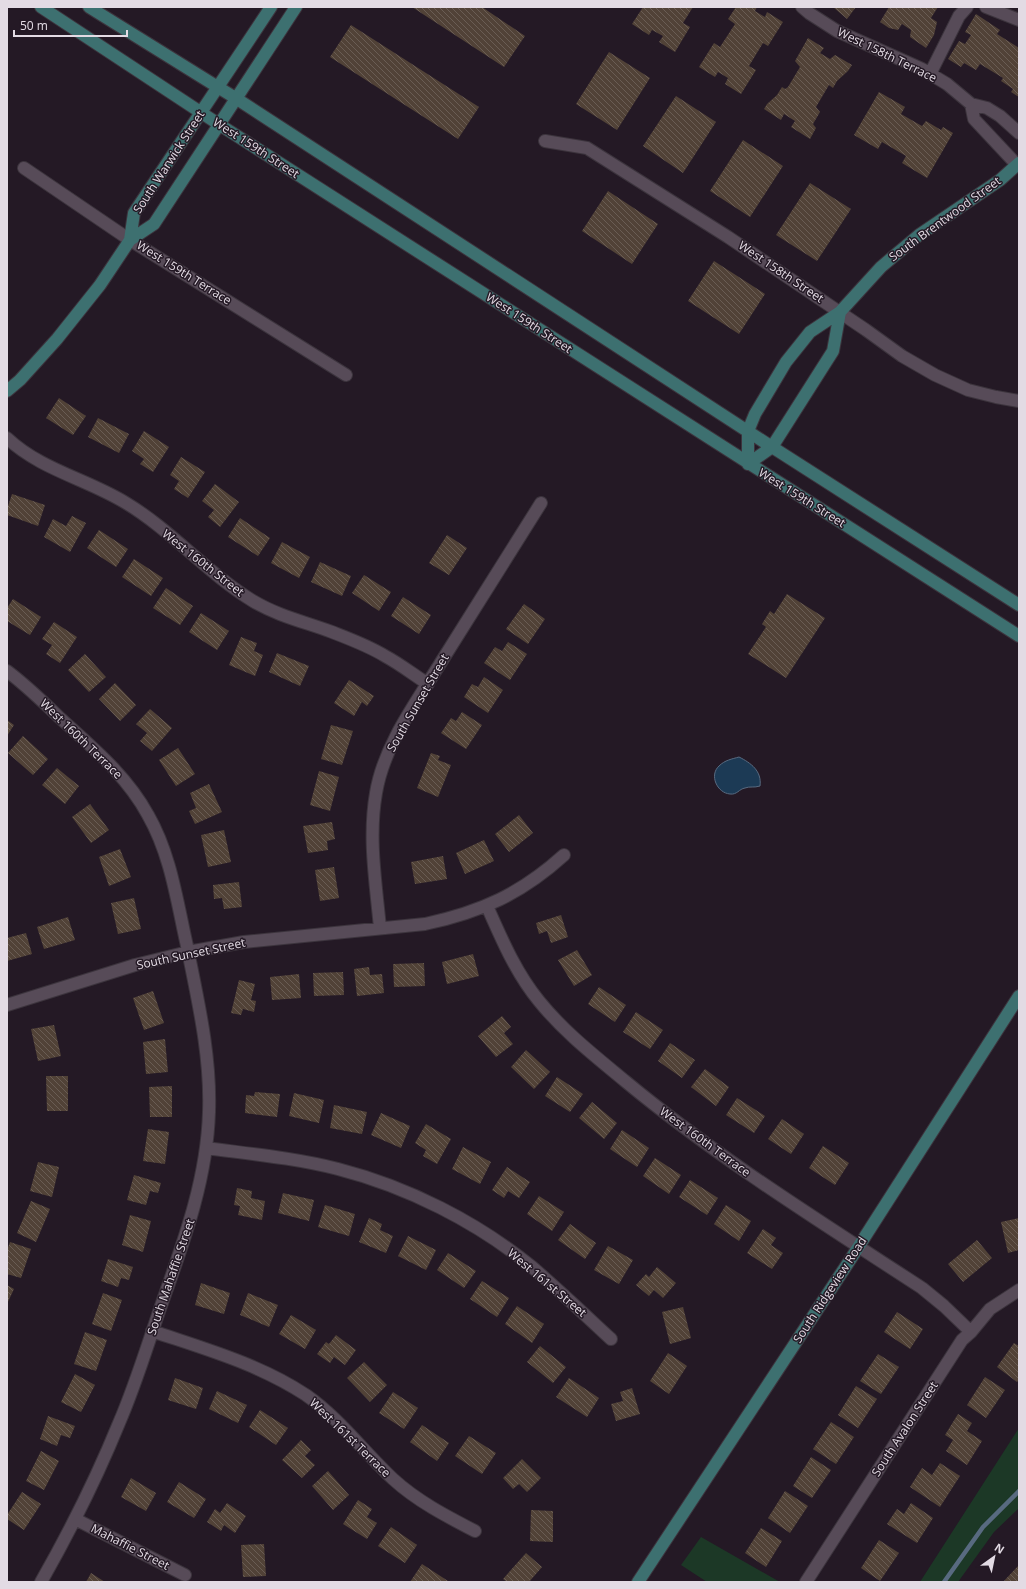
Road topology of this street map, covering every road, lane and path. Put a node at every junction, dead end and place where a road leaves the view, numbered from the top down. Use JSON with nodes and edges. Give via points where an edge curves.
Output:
{"nodes":[{"id":1,"x":41,"y":7,"type":"edge"},
{"id":2,"x":89,"y":7,"type":"edge"},
{"id":3,"x":271,"y":7,"type":"edge"},
{"id":4,"x":296,"y":7,"type":"edge"},
{"id":5,"x":802,"y":7,"type":"edge"},
{"id":6,"x":967,"y":7,"type":"edge"},
{"id":7,"x":986,"y":7,"type":"edge"},
{"id":8,"x":1019,"y":20,"type":"edge"},
{"id":9,"x":930,"y":74,"type":"junction"},
{"id":10,"x":218,"y":87,"type":"junction"},
{"id":11,"x":237,"y":99,"type":"junction"},
{"id":12,"x":971,"y":104,"type":"junction"},
{"id":13,"x":201,"y":113,"type":"junction"},
{"id":14,"x":220,"y":125,"type":"junction"},
{"id":15,"x":1019,"y":133,"type":"edge"},
{"id":16,"x":544,"y":141,"type":"dead end"},
{"id":17,"x":1018,"y":164,"type":"edge"},
{"id":18,"x":24,"y":168,"type":"dead end"},
{"id":19,"x":130,"y":240,"type":"junction"},
{"id":20,"x":840,"y":312,"type":"junction"},
{"id":21,"x":346,"y":375,"type":"dead end"},
{"id":22,"x":7,"y":391,"type":"edge"},
{"id":23,"x":1019,"y":401,"type":"edge"},
{"id":24,"x":748,"y":431,"type":"junction"},
{"id":25,"x":7,"y":438,"type":"edge"},
{"id":26,"x":772,"y":447,"type":"junction"},
{"id":27,"x":748,"y":464,"type":"junction"},
{"id":28,"x":541,"y":503,"type":"dead end"},
{"id":29,"x":1019,"y":605,"type":"edge"},
{"id":30,"x":1019,"y":636,"type":"edge"},
{"id":31,"x":7,"y":671,"type":"edge"},
{"id":32,"x":428,"y":684,"type":"junction"},
{"id":33,"x":564,"y":855,"type":"dead end"},
{"id":34,"x":487,"y":906,"type":"junction"},
{"id":35,"x":380,"y":928,"type":"junction"},
{"id":36,"x":188,"y":952,"type":"junction"},
{"id":37,"x":1019,"y":996,"type":"edge"},
{"id":38,"x":7,"y":1005,"type":"edge"},
{"id":39,"x":206,"y":1148,"type":"junction"},
{"id":40,"x":858,"y":1247,"type":"junction"},
{"id":41,"x":1019,"y":1290,"type":"edge"},
{"id":42,"x":152,"y":1331,"type":"junction"},
{"id":43,"x":971,"y":1332,"type":"junction"},
{"id":44,"x":611,"y":1339,"type":"dead end"},
{"id":45,"x":75,"y":1519,"type":"junction"},
{"id":46,"x":475,"y":1531,"type":"dead end"},
{"id":47,"x":185,"y":1575,"type":"dead end"},
{"id":48,"x":41,"y":1582,"type":"edge"},
{"id":49,"x":638,"y":1582,"type":"edge"},
{"id":50,"x":806,"y":1582,"type":"edge"}],
"edges":[{"from":1,"to":13,"type":"main road","name":"West 159th Street"},
{"from":2,"to":10,"type":"main road"},
{"from":3,"to":10,"type":"main road"},
{"from":4,"to":11,"type":"main road"},
{"from":5,"to":9,"type":"street","name":"West 158th Terrace","via":[[837,31]]},
{"from":6,"to":9,"type":"street"},
{"from":7,"to":8,"type":"street"},
{"from":9,"to":12,"type":"street","name":"West 158th Terrace"},
{"from":10,"to":11,"type":"main road"},
{"from":10,"to":13,"type":"main road","name":"South Warwick Street"},
{"from":11,"to":14,"type":"main road","name":"South Warwick Street"},
{"from":11,"to":24,"type":"main road"},
{"from":12,"to":15,"type":"street","name":"West 158th Terrace","via":[[987,108]]},
{"from":12,"to":17,"type":"street","via":[[974,119]]},
{"from":13,"to":14,"type":"main road","name":"West 159th Street"},
{"from":13,"to":19,"type":"main road","name":"South Warwick Street","via":[[134,213]]},
{"from":14,"to":19,"type":"main road","name":"South Warwick Street","via":[[154,224]]},
{"from":14,"to":27,"type":"main road","name":"West 159th Street"},
{"from":16,"to":20,"type":"street","name":"West 158th Street","via":[[587,148],[728,237]]},
{"from":17,"to":20,"type":"main road","name":"South Brentwood Street","via":[[882,267]]},
{"from":18,"to":19,"type":"street","name":"West 159th Terrace"},
{"from":19,"to":21,"type":"street","name":"West 159th Terrace"},
{"from":19,"to":22,"type":"main road","name":"South Warwick Street","via":[[100,285],[57,339]]},
{"from":20,"to":23,"type":"street","name":"West 158th Street","via":[[902,356],[935,375],[968,390]]},
{"from":20,"to":24,"type":"main road","name":"South Brentwood Street","via":[[810,332],[791,356],[755,414]]},
{"from":20,"to":26,"type":"main road","via":[[833,351]]},
{"from":24,"to":26,"type":"main road"},
{"from":24,"to":27,"type":"main road"},
{"from":25,"to":32,"type":"street","name":"West 160th Street","via":[[38,461],[128,504],[229,586],[255,602],[288,618],[370,648]]},
{"from":26,"to":27,"type":"main road"},
{"from":26,"to":29,"type":"main road"},
{"from":27,"to":30,"type":"main road","name":"West 159th Street"},
{"from":28,"to":32,"type":"street","name":"South Sunset Street"},
{"from":31,"to":36,"type":"street","name":"West 160th Terrace","via":[[101,755],[126,781],[137,797],[149,816],[164,850]]},
{"from":32,"to":35,"type":"street","name":"South Sunset Street","via":[[393,744],[382,768],[376,792],[372,838]]},
{"from":33,"to":34,"type":"street","name":"South Sunset Street","via":[[525,886]]},
{"from":34,"to":35,"type":"street","name":"South Sunset Street","via":[[453,918],[425,924]]},
{"from":34,"to":40,"type":"street","name":"West 160th Terrace","via":[[507,952],[522,978],[557,1023],[650,1102],[719,1154]]},
{"from":35,"to":36,"type":"street","name":"South Sunset Street","via":[[244,942]]},
{"from":36,"to":38,"type":"street","name":"South Sunset Street","via":[[135,965]]},
{"from":36,"to":39,"type":"street","name":"South Mahaffie Street","via":[[209,1069]]},
{"from":37,"to":40,"type":"main road","name":"South Ridgeview Road"},
{"from":39,"to":42,"type":"street","name":"South Mahaffie Street","via":[[192,1219]]},
{"from":39,"to":44,"type":"street","name":"West 161st Street","via":[[296,1160],[339,1170],[380,1182],[420,1198],[465,1222],[531,1266]]},
{"from":40,"to":43,"type":"street","name":"West 160th Terrace","via":[[922,1288]]},
{"from":40,"to":49,"type":"main road","name":"South Ridgeview Road"},
{"from":41,"to":43,"type":"street","name":"South Avalon Street","via":[[990,1309]]},
{"from":42,"to":45,"type":"street","name":"South Mahaffie Street","via":[[120,1422]]},
{"from":42,"to":46,"type":"street","name":"West 161st Terrace","via":[[240,1360],[280,1379],[323,1409],[394,1480],[437,1511]]},
{"from":43,"to":50,"type":"street","name":"South Avalon Street","via":[[962,1340]]},
{"from":45,"to":47,"type":"street","name":"Mahaffie Street"},
{"from":45,"to":48,"type":"street","name":"South Mahaffie Street"}]}
